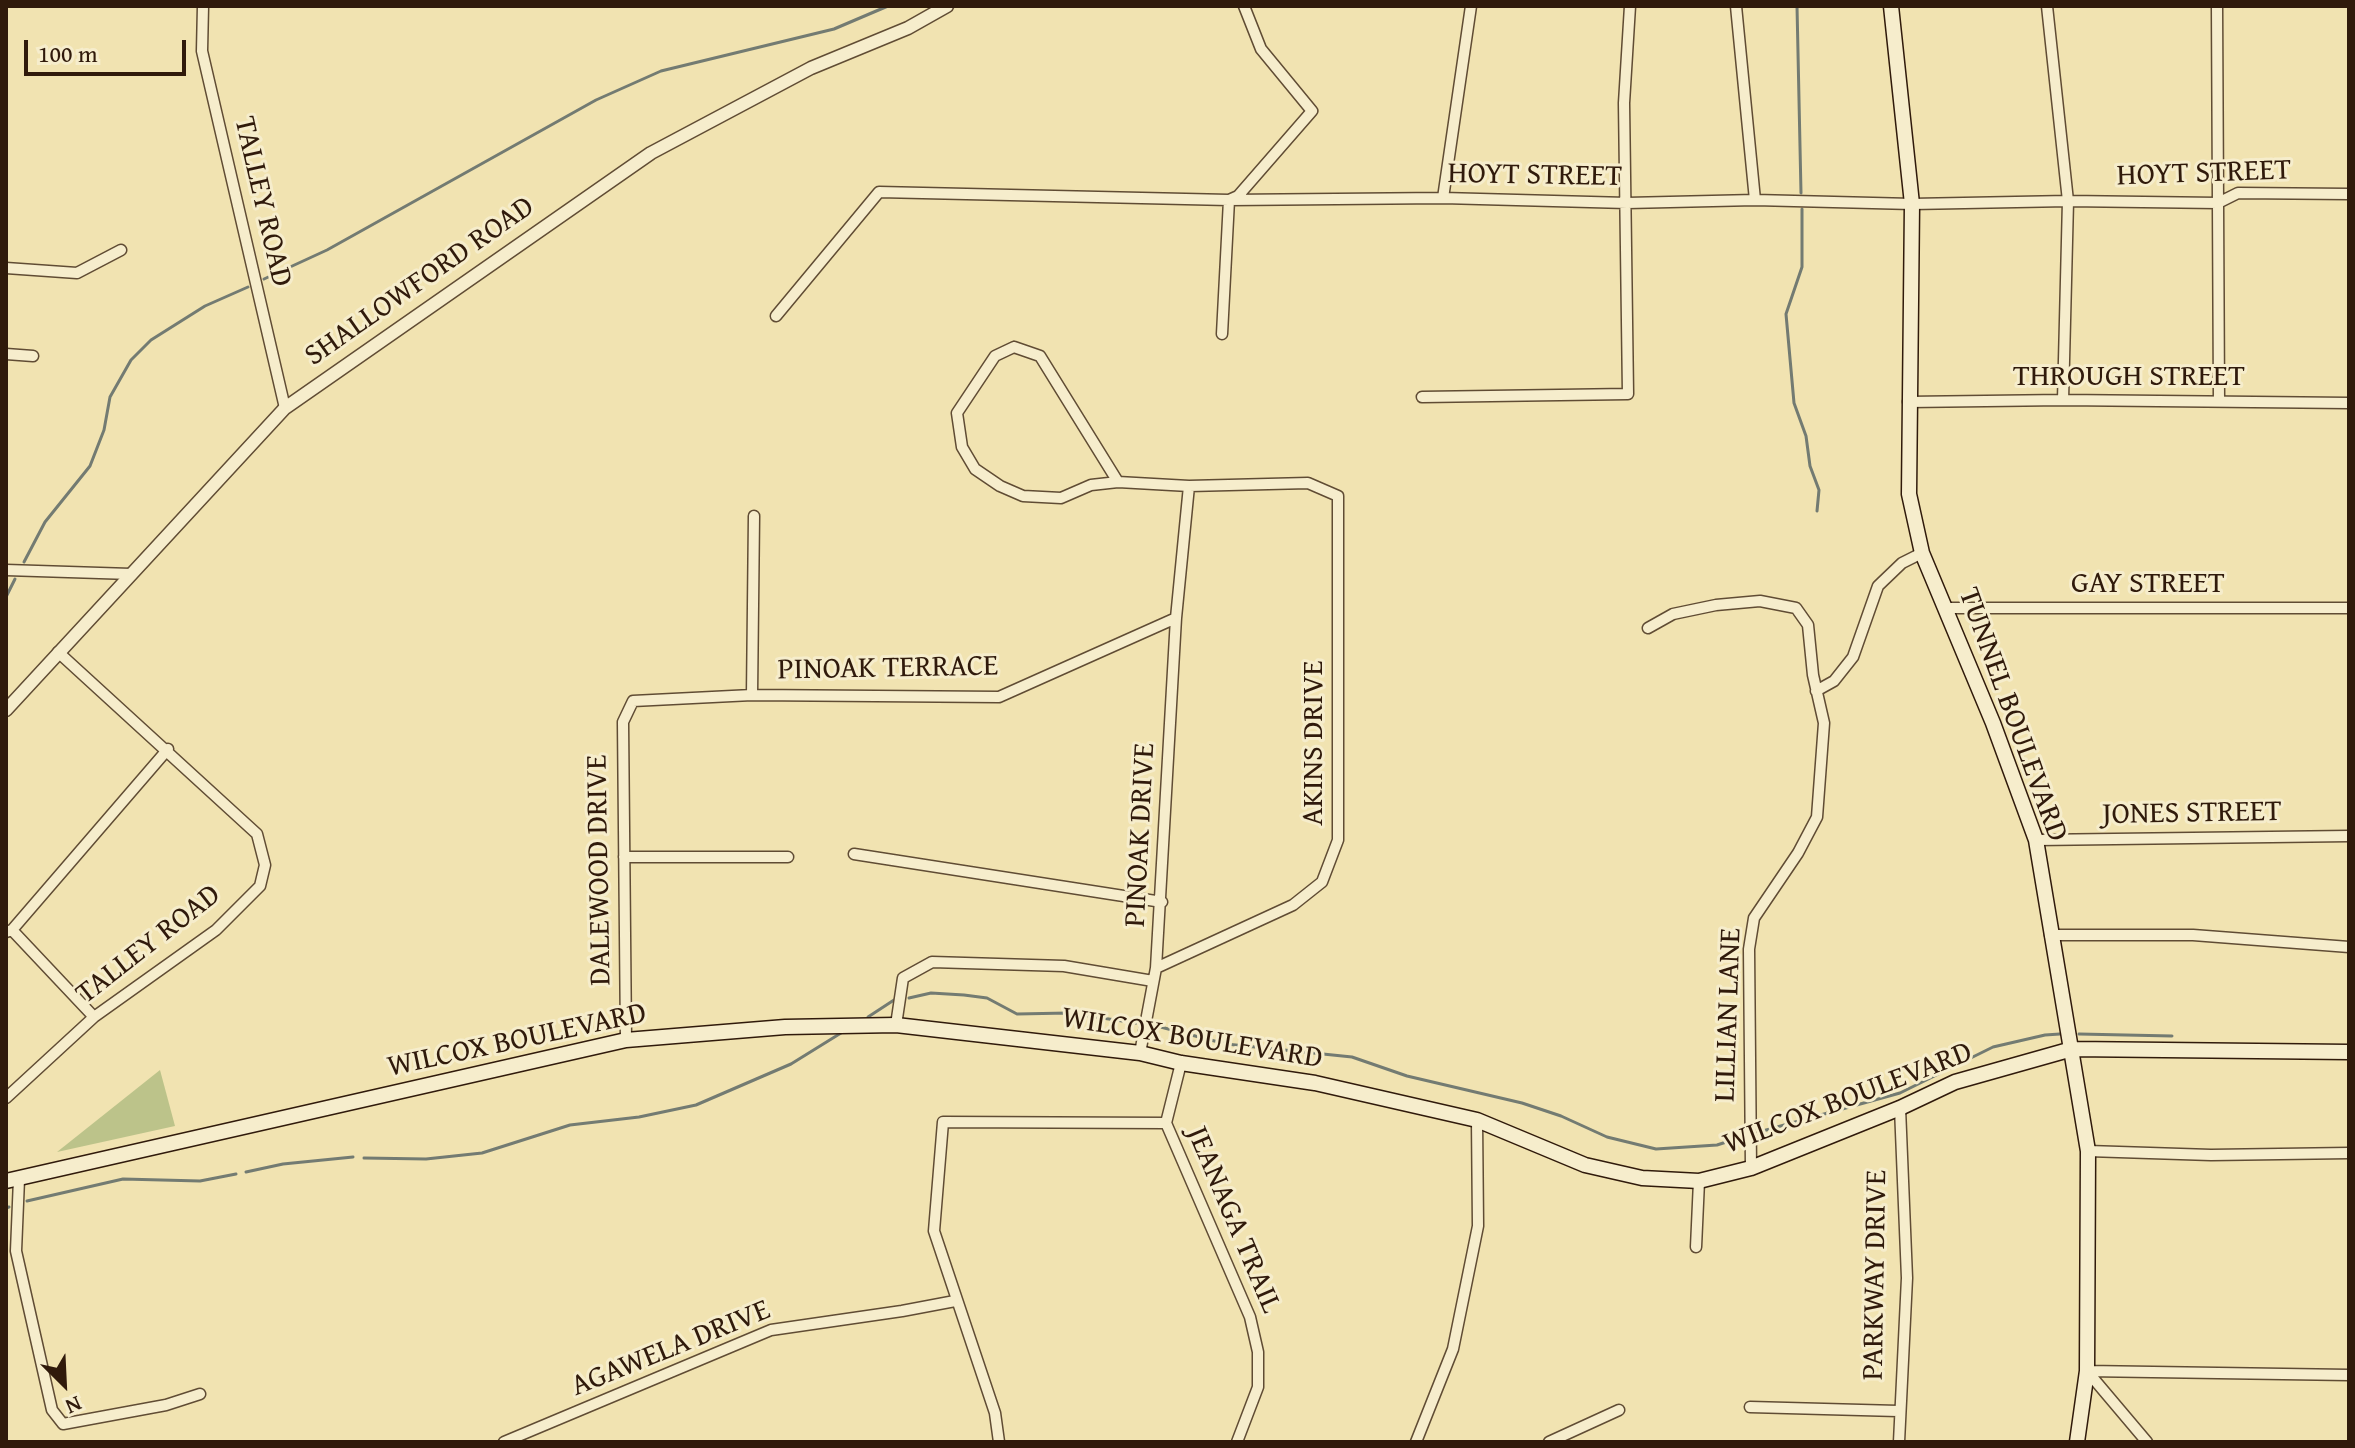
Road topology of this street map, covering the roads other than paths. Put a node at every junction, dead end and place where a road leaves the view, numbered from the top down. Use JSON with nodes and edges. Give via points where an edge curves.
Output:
{"nodes":[{"id":1,"x":203,"y":6,"type":"edge"},
{"id":2,"x":947,"y":6,"type":"edge"},
{"id":3,"x":1244,"y":6,"type":"edge"},
{"id":4,"x":1471,"y":6,"type":"edge"},
{"id":5,"x":1630,"y":6,"type":"edge"},
{"id":6,"x":1736,"y":6,"type":"edge"},
{"id":7,"x":1891,"y":6,"type":"edge"},
{"id":8,"x":2047,"y":6,"type":"edge"},
{"id":9,"x":2217,"y":6,"type":"edge"},
{"id":10,"x":2349,"y":194,"type":"edge"},
{"id":11,"x":1443,"y":198,"type":"junction"},
{"id":12,"x":1229,"y":200,"type":"junction"},
{"id":13,"x":1755,"y":200,"type":"junction"},
{"id":14,"x":2068,"y":201,"type":"junction"},
{"id":15,"x":1627,"y":203,"type":"junction"},
{"id":16,"x":2218,"y":203,"type":"junction"},
{"id":17,"x":1912,"y":204,"type":"junction"},
{"id":18,"x":121,"y":250,"type":"dead end"},
{"id":19,"x":6,"y":268,"type":"edge"},
{"id":20,"x":776,"y":316,"type":"dead end"},
{"id":21,"x":1222,"y":334,"type":"dead end"},
{"id":22,"x":6,"y":354,"type":"edge"},
{"id":23,"x":33,"y":356,"type":"dead end"},
{"id":24,"x":1422,"y":397,"type":"dead end"},
{"id":25,"x":2063,"y":400,"type":"junction"},
{"id":26,"x":2219,"y":401,"type":"junction"},
{"id":27,"x":1908,"y":402,"type":"junction"},
{"id":28,"x":2349,"y":403,"type":"edge"},
{"id":29,"x":285,"y":408,"type":"junction"},
{"id":30,"x":1118,"y":482,"type":"junction"},
{"id":31,"x":1189,"y":486,"type":"junction"},
{"id":32,"x":754,"y":516,"type":"dead end"},
{"id":33,"x":1922,"y":553,"type":"junction"},
{"id":34,"x":6,"y":570,"type":"edge"},
{"id":35,"x":131,"y":574,"type":"junction"},
{"id":36,"x":1947,"y":608,"type":"junction"},
{"id":37,"x":2349,"y":608,"type":"edge"},
{"id":38,"x":1176,"y":618,"type":"junction"},
{"id":39,"x":1648,"y":628,"type":"dead end"},
{"id":40,"x":58,"y":652,"type":"junction"},
{"id":41,"x":1816,"y":691,"type":"junction"},
{"id":42,"x":752,"y":695,"type":"junction"},
{"id":43,"x":633,"y":701,"type":"joint"},
{"id":44,"x":6,"y":710,"type":"edge"},
{"id":45,"x":168,"y":749,"type":"junction"},
{"id":46,"x":2349,"y":836,"type":"edge"},
{"id":47,"x":2036,"y":840,"type":"junction"},
{"id":48,"x":854,"y":854,"type":"dead end"},
{"id":49,"x":624,"y":857,"type":"junction"},
{"id":50,"x":788,"y":857,"type":"dead end"},
{"id":51,"x":1162,"y":902,"type":"junction"},
{"id":52,"x":9,"y":931,"type":"edge"},
{"id":53,"x":2050,"y":935,"type":"junction"},
{"id":54,"x":2349,"y":947,"type":"edge"},
{"id":55,"x":1156,"y":968,"type":"junction"},
{"id":56,"x":1153,"y":981,"type":"junction"},
{"id":57,"x":94,"y":1017,"type":"junction"},
{"id":58,"x":896,"y":1025,"type":"junction"},
{"id":59,"x":626,"y":1040,"type":"junction"},
{"id":60,"x":2072,"y":1049,"type":"junction"},
{"id":61,"x":2349,"y":1052,"type":"edge"},
{"id":62,"x":1140,"y":1053,"type":"junction"},
{"id":63,"x":1181,"y":1063,"type":"junction"},
{"id":64,"x":6,"y":1098,"type":"edge"},
{"id":65,"x":1900,"y":1108,"type":"junction"},
{"id":66,"x":1477,"y":1120,"type":"junction"},
{"id":67,"x":1166,"y":1123,"type":"junction"},
{"id":68,"x":2088,"y":1151,"type":"junction"},
{"id":69,"x":2349,"y":1153,"type":"edge"},
{"id":70,"x":1751,"y":1168,"type":"junction"},
{"id":71,"x":13,"y":1180,"type":"edge"},
{"id":72,"x":1699,"y":1181,"type":"junction"},
{"id":73,"x":1696,"y":1247,"type":"dead end"},
{"id":74,"x":955,"y":1301,"type":"junction"},
{"id":75,"x":2087,"y":1371,"type":"junction"},
{"id":76,"x":2349,"y":1375,"type":"edge"},
{"id":77,"x":200,"y":1394,"type":"dead end"},
{"id":78,"x":1750,"y":1407,"type":"dead end"},
{"id":79,"x":1619,"y":1410,"type":"dead end"},
{"id":80,"x":1898,"y":1411,"type":"junction"},
{"id":81,"x":504,"y":1442,"type":"edge"},
{"id":82,"x":999,"y":1442,"type":"edge"},
{"id":83,"x":1237,"y":1442,"type":"edge"},
{"id":84,"x":1416,"y":1442,"type":"edge"},
{"id":85,"x":1549,"y":1442,"type":"edge"},
{"id":86,"x":1899,"y":1442,"type":"edge"},
{"id":87,"x":2077,"y":1442,"type":"edge"},
{"id":88,"x":2147,"y":1442,"type":"edge"}],
"edges":[{"from":1,"to":29,"type":"street","name":"TALLEY ROAD","via":[[202,51]]},
{"from":2,"to":29,"type":"street","name":"SHALLOWFORD ROAD","via":[[811,68],[651,153]]},
{"from":3,"to":12,"type":"street","via":[[1261,49],[1312,111]]},
{"from":4,"to":11,"type":"street"},
{"from":5,"to":15,"type":"street","via":[[1624,103]]},
{"from":6,"to":13,"type":"street"},
{"from":7,"to":17,"type":"main road","name":"TUNNEL BOULEVARD"},
{"from":8,"to":14,"type":"street"},
{"from":9,"to":16,"type":"street"},
{"from":10,"to":16,"type":"street","name":"HOYT STREET","via":[[2238,193]]},
{"from":11,"to":12,"type":"street","name":"HOYT STREET"},
{"from":11,"to":15,"type":"street","name":"HOYT STREET"},
{"from":12,"to":20,"type":"street","name":"HOYT STREET","via":[[879,192]]},
{"from":12,"to":21,"type":"street"},
{"from":13,"to":15,"type":"street","name":"HOYT STREET"},
{"from":13,"to":17,"type":"street","name":"HOYT STREET"},
{"from":14,"to":16,"type":"street","name":"HOYT STREET"},
{"from":14,"to":17,"type":"street","name":"HOYT STREET"},
{"from":14,"to":25,"type":"street"},
{"from":15,"to":24,"type":"street","via":[[1628,394]]},
{"from":16,"to":26,"type":"street"},
{"from":17,"to":27,"type":"main road","name":"TUNNEL BOULEVARD"},
{"from":18,"to":19,"type":"street","via":[[77,273]]},
{"from":22,"to":23,"type":"street"},
{"from":25,"to":26,"type":"street","name":"THROUGH STREET"},
{"from":25,"to":27,"type":"street","name":"THROUGH STREET"},
{"from":26,"to":28,"type":"street","name":"THROUGH STREET"},
{"from":27,"to":33,"type":"main road","name":"TUNNEL BOULEVARD","via":[[1909,494]]},
{"from":29,"to":35,"type":"street","name":"SHALLOWFORD ROAD"},
{"from":30,"to":30,"type":"street","via":[[1091,485],[1061,498],[1023,496],[975,469],[962,447],[957,413],[995,356],[1014,347],[1040,356]]},
{"from":30,"to":31,"type":"street"},
{"from":31,"to":38,"type":"street","name":"PINOAK DRIVE"},
{"from":31,"to":55,"type":"street","name":"AKINS DRIVE","via":[[1308,483],[1338,496],[1338,840],[1322,882],[1293,905]]},
{"from":32,"to":42,"type":"street"},
{"from":33,"to":36,"type":"main road","name":"TUNNEL BOULEVARD"},
{"from":33,"to":41,"type":"street","via":[[1878,586],[1853,657],[1834,681]]},
{"from":34,"to":35,"type":"street"},
{"from":35,"to":40,"type":"street","name":"SHALLOWFORD ROAD"},
{"from":36,"to":37,"type":"street","name":"GAY STREET"},
{"from":36,"to":47,"type":"main road","name":"TUNNEL BOULEVARD"},
{"from":38,"to":42,"type":"street","name":"PINOAK TERRACE","via":[[999,697]]},
{"from":38,"to":51,"type":"street","name":"PINOAK DRIVE"},
{"from":39,"to":41,"type":"street","name":"LILLIAN LANE","via":[[1673,614],[1716,605],[1760,601],[1796,608],[1808,625]]},
{"from":40,"to":44,"type":"street","name":"SHALLOWFORD ROAD"},
{"from":40,"to":45,"type":"street","name":"TALLEY ROAD"},
{"from":41,"to":70,"type":"street","name":"LILLIAN LANE","via":[[1824,723],[1817,817],[1754,918],[1749,949]]},
{"from":42,"to":43,"type":"street","name":"PINOAK TERRACE"},
{"from":43,"to":49,"type":"street","name":"DALEWOOD DRIVE","via":[[623,722]]},
{"from":45,"to":52,"type":"street"},
{"from":45,"to":57,"type":"street","name":"TALLEY ROAD","via":[[257,834],[265,865],[260,886],[216,930]]},
{"from":46,"to":47,"type":"street","name":"JONES STREET"},
{"from":47,"to":53,"type":"main road","name":"TUNNEL BOULEVARD"},
{"from":48,"to":51,"type":"street"},
{"from":49,"to":50,"type":"street"},
{"from":49,"to":59,"type":"street","name":"DALEWOOD DRIVE"},
{"from":51,"to":55,"type":"street","name":"PINOAK DRIVE"},
{"from":52,"to":57,"type":"street"},
{"from":53,"to":54,"type":"street","via":[[2193,935]]},
{"from":53,"to":60,"type":"main road","name":"TUNNEL BOULEVARD"},
{"from":55,"to":56,"type":"street","name":"PINOAK DRIVE"},
{"from":56,"to":58,"type":"street","via":[[1064,966],[932,962],[903,978]]},
{"from":56,"to":62,"type":"street","name":"PINOAK DRIVE"},
{"from":57,"to":64,"type":"street","name":"TALLEY ROAD"},
{"from":58,"to":59,"type":"main road","name":"WILCOX BOULEVARD","via":[[785,1027]]},
{"from":58,"to":62,"type":"main road","name":"WILCOX BOULEVARD"},
{"from":59,"to":71,"type":"main road","name":"WILCOX BOULEVARD"},
{"from":60,"to":61,"type":"main road","name":"WILCOX BOULEVARD"},
{"from":60,"to":65,"type":"main road","name":"WILCOX BOULEVARD","via":[[1955,1082]]},
{"from":60,"to":68,"type":"main road","name":"TUNNEL BOULEVARD"},
{"from":62,"to":63,"type":"main road","name":"WILCOX BOULEVARD"},
{"from":63,"to":66,"type":"main road","name":"WILCOX BOULEVARD","via":[[1315,1083]]},
{"from":63,"to":67,"type":"street","name":"JEANAGA TRAIL"},
{"from":65,"to":70,"type":"main road","name":"WILCOX BOULEVARD"},
{"from":65,"to":80,"type":"street","name":"PARKWAY DRIVE","via":[[1907,1278]]},
{"from":66,"to":72,"type":"main road","name":"WILCOX BOULEVARD","via":[[1585,1165],[1642,1178]]},
{"from":66,"to":84,"type":"street","via":[[1478,1226],[1453,1349]]},
{"from":67,"to":74,"type":"street","via":[[943,1122],[934,1231]]},
{"from":67,"to":83,"type":"street","name":"JEANAGA TRAIL","via":[[1250,1317],[1258,1352],[1258,1387]]},
{"from":68,"to":69,"type":"street"},
{"from":68,"to":75,"type":"main road","name":"TUNNEL BOULEVARD"},
{"from":70,"to":72,"type":"main road","name":"WILCOX BOULEVARD"},
{"from":71,"to":77,"type":"street","via":[[16,1251],[52,1410],[63,1424]]},
{"from":72,"to":73,"type":"street"},
{"from":74,"to":81,"type":"street","name":"AGAWELA DRIVE","via":[[771,1330]]},
{"from":74,"to":82,"type":"street","via":[[995,1413]]},
{"from":75,"to":76,"type":"street"},
{"from":75,"to":87,"type":"main road","name":"TUNNEL BOULEVARD"},
{"from":75,"to":88,"type":"street"},
{"from":78,"to":80,"type":"street"},
{"from":79,"to":85,"type":"street"},
{"from":80,"to":86,"type":"street","name":"PARKWAY DRIVE"}]}
